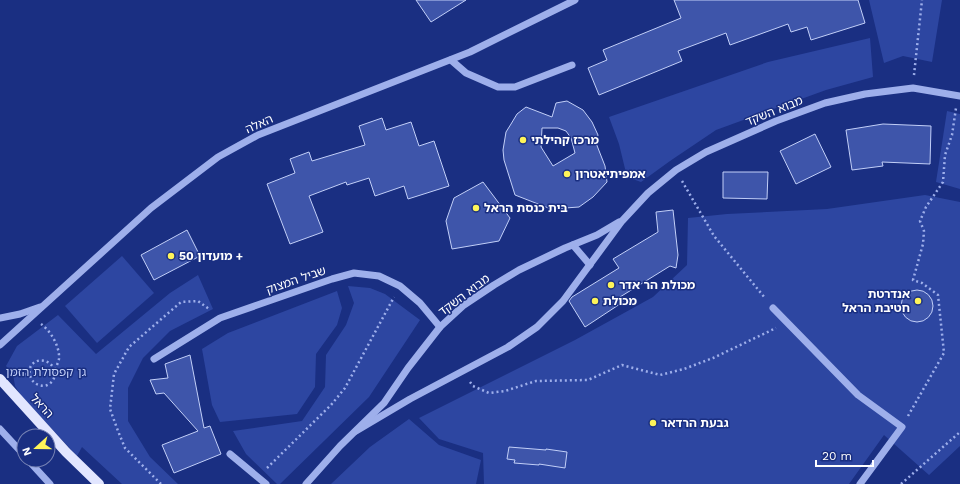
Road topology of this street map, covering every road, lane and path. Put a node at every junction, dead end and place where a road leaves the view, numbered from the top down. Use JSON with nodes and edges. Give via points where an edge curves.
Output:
{"nodes":[{"id":1,"x":575,"y":0,"type":"edge"},
{"id":2,"x":922,"y":0,"type":"edge"},
{"id":3,"x":451,"y":60,"type":"junction"},
{"id":4,"x":572,"y":65,"type":"dead end"},
{"id":5,"x":913,"y":88,"type":"junction"},
{"id":6,"x":959,"y":96,"type":"edge"},
{"id":7,"x":676,"y":170,"type":"junction"},
{"id":8,"x":622,"y":221,"type":"junction"},
{"id":9,"x":572,"y":245,"type":"junction"},
{"id":10,"x":590,"y":265,"type":"junction"},
{"id":11,"x":400,"y":286,"type":"junction"},
{"id":12,"x":44,"y":306,"type":"junction"},
{"id":13,"x":773,"y":308,"type":"joint"},
{"id":14,"x":0,"y":318,"type":"edge"},
{"id":15,"x":31,"y":318,"type":"junction"},
{"id":16,"x":220,"y":318,"type":"junction"},
{"id":17,"x":787,"y":322,"type":"junction"},
{"id":18,"x":440,"y":327,"type":"junction"},
{"id":19,"x":0,"y":345,"type":"edge"},
{"id":20,"x":154,"y":359,"type":"dead end"},
{"id":21,"x":55,"y":371,"type":"junction"},
{"id":22,"x":461,"y":372,"type":"junction"},
{"id":23,"x":0,"y":379,"type":"edge"},
{"id":24,"x":902,"y":427,"type":"junction"},
{"id":25,"x":0,"y":429,"type":"edge"},
{"id":26,"x":356,"y":431,"type":"junction"},
{"id":27,"x":960,"y":432,"type":"edge"},
{"id":28,"x":16,"y":446,"type":"edge"},
{"id":29,"x":230,"y":454,"type":"dead end"},
{"id":30,"x":35,"y":468,"type":"edge"},
{"id":31,"x":257,"y":477,"type":"junction"},
{"id":32,"x":50,"y":484,"type":"edge"},
{"id":33,"x":99,"y":484,"type":"edge"},
{"id":34,"x":161,"y":484,"type":"edge"},
{"id":35,"x":266,"y":484,"type":"edge"},
{"id":36,"x":306,"y":484,"type":"edge"},
{"id":37,"x":860,"y":484,"type":"edge"},
{"id":38,"x":901,"y":484,"type":"edge"}],
"edges":[{"from":1,"to":3,"type":"street","name":"האלה"},
{"from":2,"to":5,"type":"path"},
{"from":3,"to":4,"type":"street","via":[[466,73],[498,87],[514,87]]},
{"from":3,"to":12,"type":"street","name":"האלה","via":[[258,135],[218,157],[151,208]]},
{"from":5,"to":6,"type":"street","name":"מבוא השקד"},
{"from":5,"to":7,"type":"street","name":"מבוא השקד","via":[[825,103],[776,121],[706,152]]},
{"from":6,"to":24,"type":"path","via":[[945,155],[943,182],[920,220],[924,231],[924,244],[913,280],[922,283],[938,295],[944,353]]},
{"from":7,"to":8,"type":"street","name":"מבוא השקד","via":[[648,193]]},
{"from":7,"to":13,"type":"path","via":[[714,236]]},
{"from":8,"to":9,"type":"street","name":"מבוא השקד"},
{"from":8,"to":10,"type":"street","name":"מבוא השקד"},
{"from":9,"to":10,"type":"street"},
{"from":9,"to":18,"type":"street","name":"מבוא השקד","via":[[494,285],[464,305]]},
{"from":10,"to":22,"type":"street","name":"מבוא השקד","via":[[563,301],[537,327],[508,347]]},
{"from":11,"to":16,"type":"street","name":"שביל המצוק","via":[[379,276],[354,273]]},
{"from":11,"to":18,"type":"street","name":"שביל המצוק","via":[[420,303]]},
{"from":11,"to":31,"type":"path","via":[[345,388]]},
{"from":12,"to":14,"type":"street"},
{"from":12,"to":15,"type":"street","name":"האלה"},
{"from":13,"to":17,"type":"street"},
{"from":15,"to":19,"type":"street","name":"האלה"},
{"from":15,"to":21,"type":"path","via":[[46,328],[52,336],[59,357]]},
{"from":16,"to":20,"type":"street","name":"שביל המצוק"},
{"from":16,"to":34,"type":"path","via":[[198,301],[181,302],[129,347],[114,374],[110,409],[125,448]]},
{"from":17,"to":22,"type":"path","via":[[713,358],[684,370],[660,375],[622,365],[588,380],[536,381],[505,391],[489,393],[473,386]]},
{"from":17,"to":24,"type":"street","via":[[858,395]]},
{"from":18,"to":26,"type":"street","name":"מבוא השקד","via":[[384,403]]},
{"from":21,"to":21,"type":"path","via":[[51,363],[39,360],[32,365],[30,375],[34,383],[47,385],[54,379]]},
{"from":22,"to":26,"type":"street","name":"מבוא השקד"},
{"from":23,"to":33,"type":"main road","name":"הראל","via":[[66,452]]},
{"from":24,"to":37,"type":"street"},
{"from":25,"to":28,"type":"street"},
{"from":26,"to":36,"type":"street","name":"מבוא השקד"},
{"from":27,"to":38,"type":"path"},
{"from":29,"to":31,"type":"street"},
{"from":30,"to":32,"type":"street"},
{"from":31,"to":35,"type":"street"}]}
